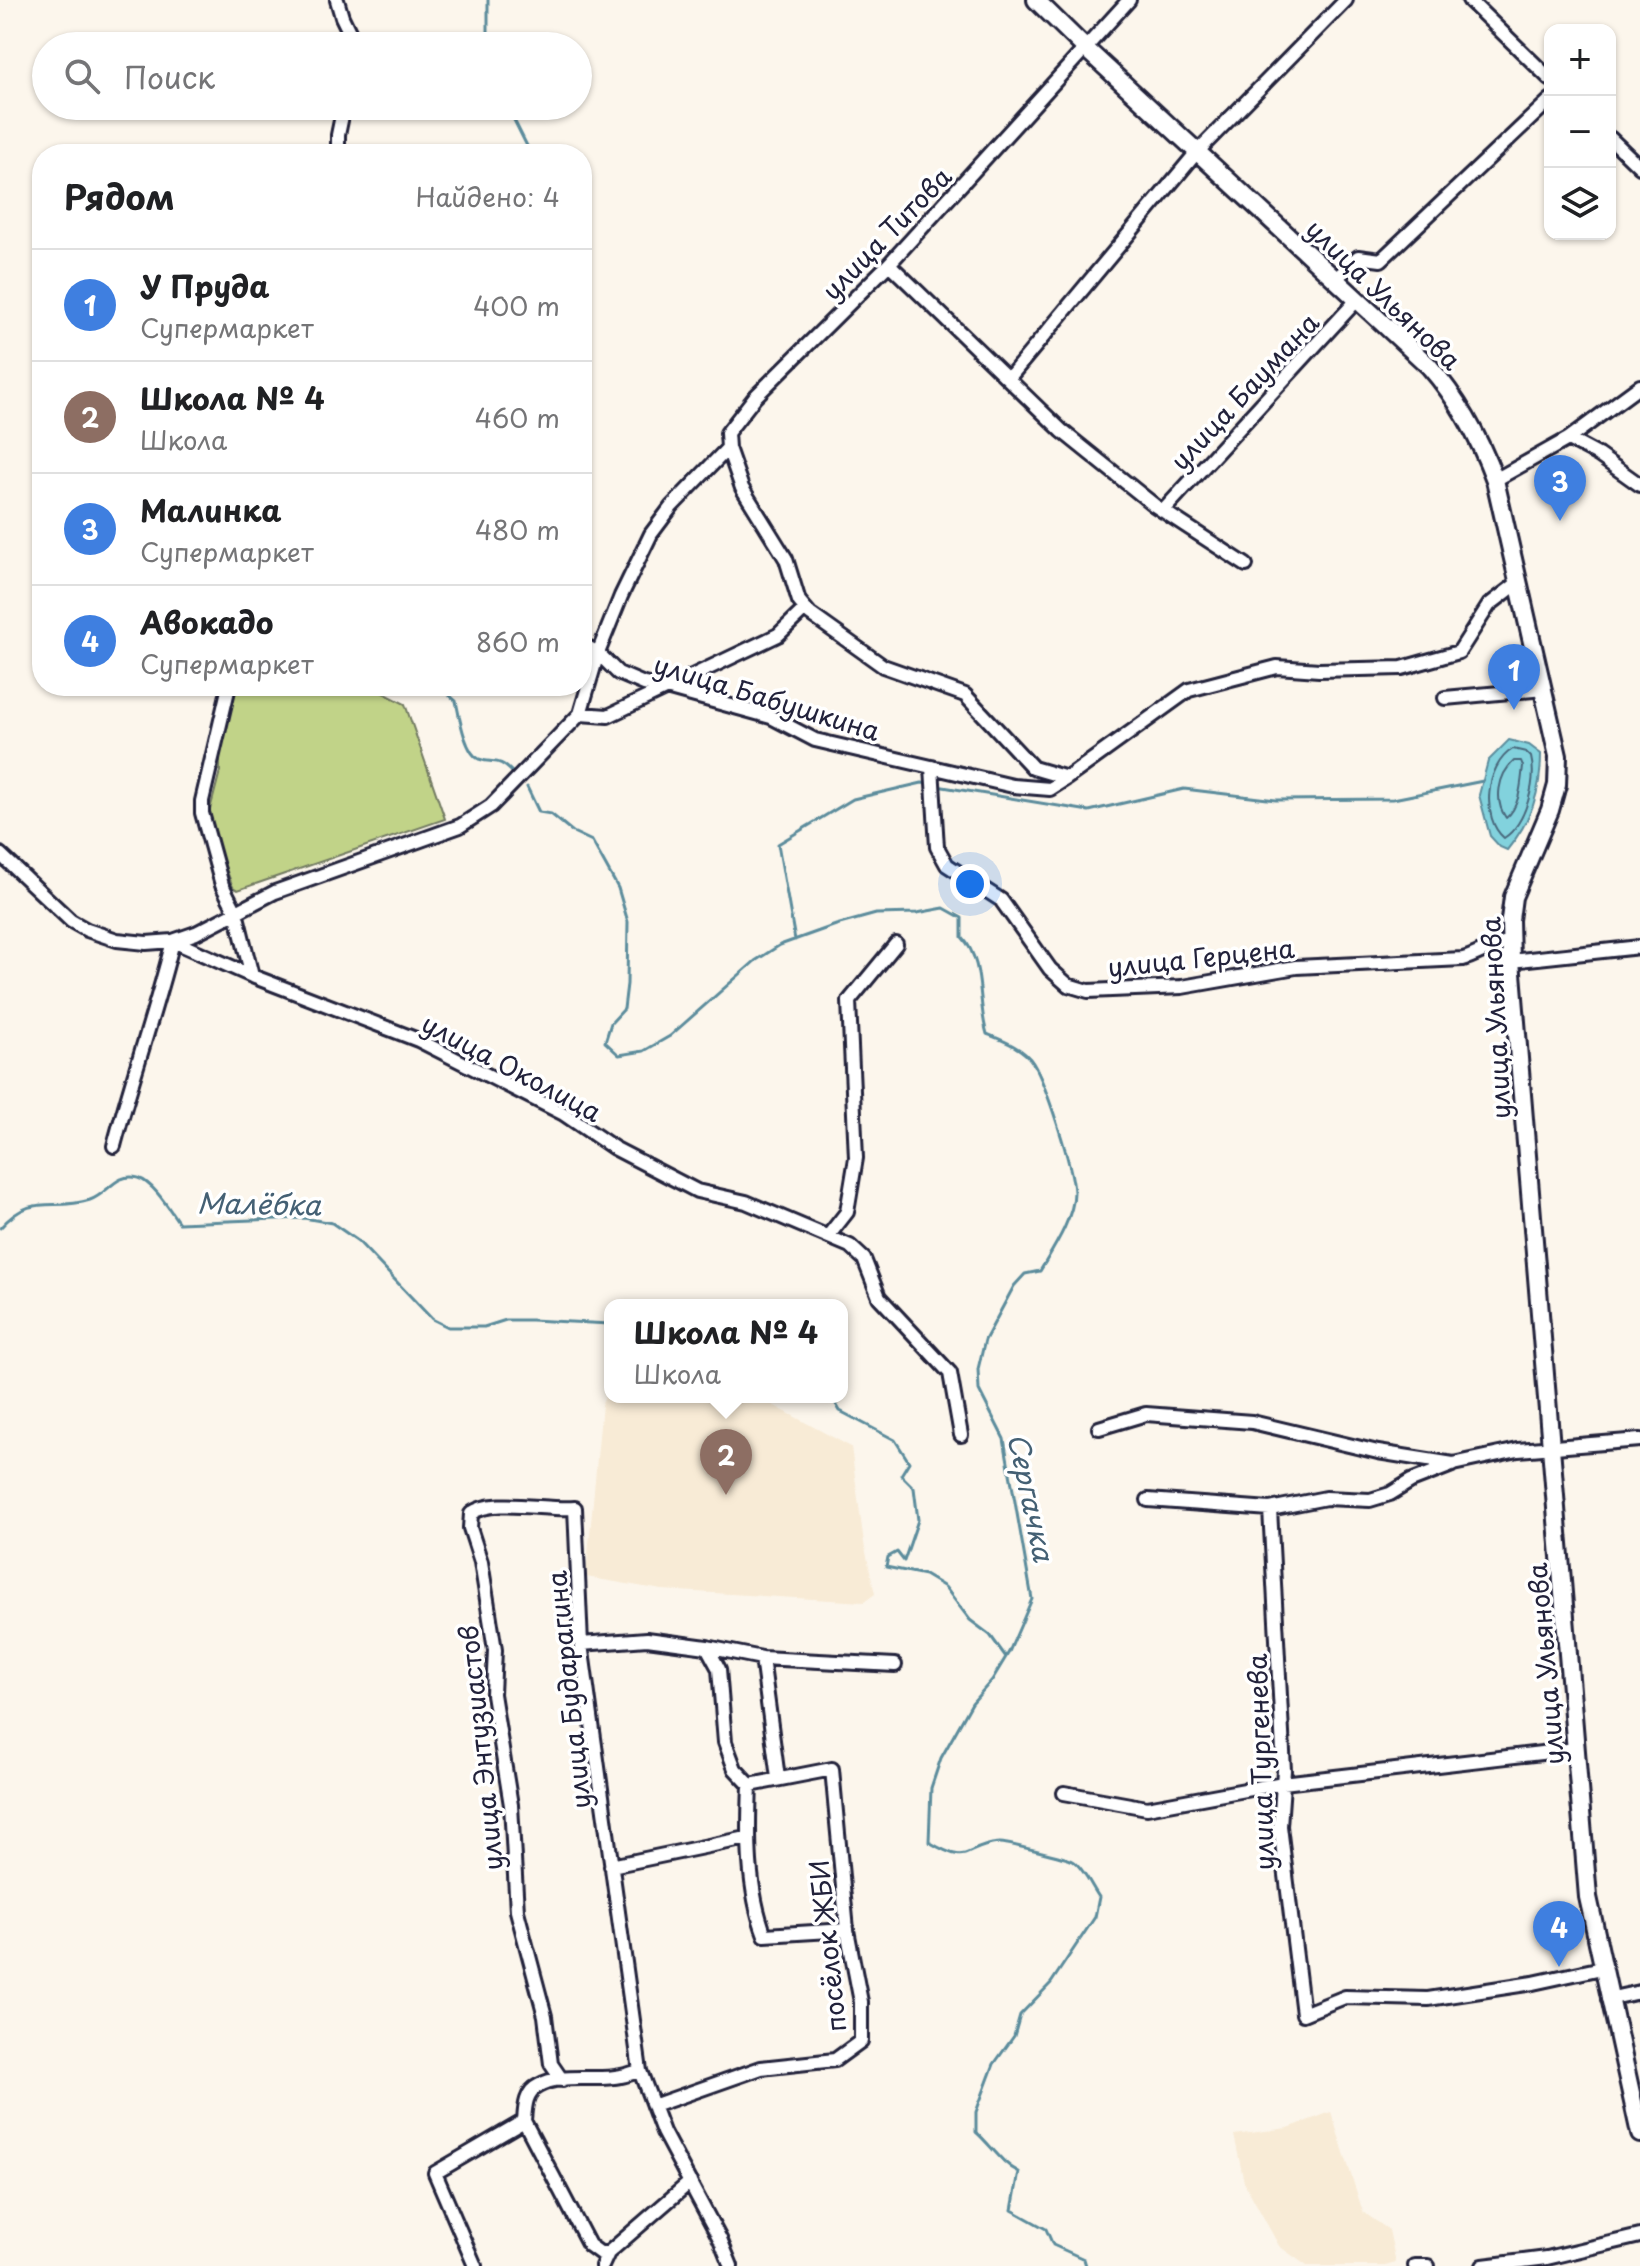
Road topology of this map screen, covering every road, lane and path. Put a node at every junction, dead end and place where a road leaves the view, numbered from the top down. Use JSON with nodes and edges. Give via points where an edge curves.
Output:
{"nodes":[{"id":1,"x":337,"y":0,"type":"edge"},
{"id":2,"x":1036,"y":0,"type":"edge"},
{"id":3,"x":1129,"y":0,"type":"edge"},
{"id":4,"x":1346,"y":0,"type":"edge"},
{"id":5,"x":1469,"y":0,"type":"edge"},
{"id":6,"x":349,"y":32,"type":"edge"},
{"id":7,"x":1086,"y":49,"type":"junction"},
{"id":8,"x":1544,"y":73,"type":"edge"},
{"id":9,"x":1544,"y":106,"type":"edge"},
{"id":10,"x":341,"y":120,"type":"edge"},
{"id":11,"x":338,"y":144,"type":"edge"},
{"id":12,"x":1616,"y":144,"type":"edge"},
{"id":13,"x":1197,"y":152,"type":"junction"},
{"id":14,"x":1640,"y":167,"type":"edge"},
{"id":15,"x":889,"y":264,"type":"junction"},
{"id":16,"x":1335,"y":280,"type":"junction"},
{"id":17,"x":1357,"y":300,"type":"junction"},
{"id":18,"x":1008,"y":379,"type":"junction"},
{"id":19,"x":1640,"y":386,"type":"edge"},
{"id":20,"x":1568,"y":439,"type":"junction"},
{"id":21,"x":728,"y":448,"type":"junction"},
{"id":22,"x":1495,"y":480,"type":"junction"},
{"id":23,"x":1640,"y":485,"type":"edge"},
{"id":24,"x":1163,"y":511,"type":"junction"},
{"id":25,"x":1246,"y":565,"type":"dead end"},
{"id":26,"x":1519,"y":582,"type":"junction"},
{"id":27,"x":805,"y":609,"type":"junction"},
{"id":28,"x":592,"y":650,"type":"edge"},
{"id":29,"x":598,"y":653,"type":"junction"},
{"id":30,"x":592,"y":673,"type":"edge"},
{"id":31,"x":666,"y":688,"type":"junction"},
{"id":32,"x":1544,"y":689,"type":"junction"},
{"id":33,"x":227,"y":696,"type":"edge"},
{"id":34,"x":585,"y":696,"type":"edge"},
{"id":35,"x":1445,"y":698,"type":"dead end"},
{"id":36,"x":580,"y":714,"type":"junction"},
{"id":37,"x":932,"y":767,"type":"junction"},
{"id":38,"x":1067,"y":778,"type":"junction"},
{"id":39,"x":0,"y":854,"type":"edge"},
{"id":40,"x":236,"y":912,"type":"junction"},
{"id":41,"x":173,"y":941,"type":"junction"},
{"id":42,"x":1510,"y":942,"type":"junction"},
{"id":43,"x":896,"y":944,"type":"dead end"},
{"id":44,"x":1640,"y":947,"type":"edge"},
{"id":45,"x":1511,"y":961,"type":"junction"},
{"id":46,"x":252,"y":976,"type":"junction"},
{"id":47,"x":114,"y":1146,"type":"dead end"},
{"id":48,"x":829,"y":1235,"type":"junction"},
{"id":49,"x":1099,"y":1428,"type":"dead end"},
{"id":50,"x":961,"y":1435,"type":"dead end"},
{"id":51,"x":1640,"y":1440,"type":"edge"},
{"id":52,"x":1551,"y":1447,"type":"junction"},
{"id":53,"x":1453,"y":1464,"type":"junction"},
{"id":54,"x":1148,"y":1500,"type":"dead end"},
{"id":55,"x":575,"y":1508,"type":"joint"},
{"id":56,"x":1270,"y":1509,"type":"junction"},
{"id":57,"x":581,"y":1644,"type":"junction"},
{"id":58,"x":707,"y":1647,"type":"junction"},
{"id":59,"x":762,"y":1658,"type":"junction"},
{"id":60,"x":895,"y":1665,"type":"dead end"},
{"id":61,"x":1576,"y":1749,"type":"junction"},
{"id":62,"x":778,"y":1778,"type":"junction"},
{"id":63,"x":1283,"y":1783,"type":"junction"},
{"id":64,"x":750,"y":1785,"type":"junction"},
{"id":65,"x":1064,"y":1793,"type":"dead end"},
{"id":66,"x":747,"y":1838,"type":"junction"},
{"id":67,"x":611,"y":1866,"type":"junction"},
{"id":68,"x":847,"y":1930,"type":"junction"},
{"id":69,"x":1602,"y":1968,"type":"junction"},
{"id":70,"x":1640,"y":1992,"type":"edge"},
{"id":71,"x":1608,"y":1999,"type":"junction"},
{"id":72,"x":640,"y":2071,"type":"junction"},
{"id":73,"x":562,"y":2080,"type":"junction"},
{"id":74,"x":653,"y":2106,"type":"junction"},
{"id":75,"x":524,"y":2121,"type":"junction"},
{"id":76,"x":1640,"y":2134,"type":"edge"},
{"id":77,"x":690,"y":2182,"type":"junction"},
{"id":78,"x":1640,"y":2236,"type":"edge"},
{"id":79,"x":608,"y":2253,"type":"junction"},
{"id":80,"x":475,"y":2266,"type":"edge"},
{"id":81,"x":602,"y":2266,"type":"edge"},
{"id":82,"x":731,"y":2266,"type":"edge"},
{"id":83,"x":1415,"y":2266,"type":"edge"},
{"id":84,"x":1428,"y":2266,"type":"edge"},
{"id":85,"x":1483,"y":2266,"type":"edge"}],
"edges":[{"from":1,"to":6,"type":"street"},
{"from":2,"to":7,"type":"main road","name":"улица Ульянова"},
{"from":3,"to":7,"type":"street","name":"улица Титова"},
{"from":4,"to":13,"type":"street"},
{"from":5,"to":8,"type":"street"},
{"from":7,"to":13,"type":"main road","name":"улица Ульянова"},
{"from":7,"to":15,"type":"street","name":"улица Титова"},
{"from":9,"to":16,"type":"street","via":[[1381,260],[1358,257]]},
{"from":10,"to":11,"type":"street"},
{"from":12,"to":14,"type":"street"},
{"from":13,"to":16,"type":"main road","name":"улица Ульянова"},
{"from":13,"to":18,"type":"street"},
{"from":15,"to":18,"type":"street"},
{"from":15,"to":21,"type":"street","name":"улица Титова","via":[[755,397],[727,433]]},
{"from":16,"to":17,"type":"main road","name":"улица Ульянова"},
{"from":17,"to":22,"type":"main road","name":"улица Ульянова","via":[[1450,389],[1480,439]]},
{"from":17,"to":24,"type":"street","name":"улица Баумана"},
{"from":18,"to":24,"type":"street","via":[[1062,431]]},
{"from":19,"to":20,"type":"street"},
{"from":20,"to":22,"type":"street"},
{"from":20,"to":23,"type":"street"},
{"from":21,"to":27,"type":"street","via":[[742,488],[786,559]]},
{"from":21,"to":29,"type":"street","via":[[651,534]]},
{"from":22,"to":26,"type":"main road","name":"улица Ульянова"},
{"from":24,"to":25,"type":"street"},
{"from":26,"to":32,"type":"main road","name":"улица Ульянова"},
{"from":26,"to":38,"type":"street","via":[[1489,605],[1459,652],[1402,668],[1277,667],[1189,690]]},
{"from":27,"to":31,"type":"street","via":[[778,635]]},
{"from":27,"to":38,"type":"street","via":[[883,666],[965,695],[1033,768]]},
{"from":28,"to":29,"type":"street","name":"улица Бабушкина"},
{"from":29,"to":30,"type":"street"},
{"from":29,"to":31,"type":"street","name":"улица Бабушкина","via":[[618,673]]},
{"from":31,"to":36,"type":"street","via":[[608,716]]},
{"from":31,"to":37,"type":"street","name":"улица Бабушкина","via":[[771,717],[815,740]]},
{"from":32,"to":35,"type":"street"},
{"from":32,"to":42,"type":"main road","name":"улица Ульянова","via":[[1558,756],[1557,785],[1513,897]]},
{"from":33,"to":40,"type":"street","via":[[202,813],[222,885]]},
{"from":34,"to":36,"type":"street"},
{"from":36,"to":40,"type":"street","via":[[491,806],[460,826],[275,892]]},
{"from":37,"to":38,"type":"street","via":[[1013,786],[1050,789]]},
{"from":37,"to":42,"type":"street","name":"улица Герцена","via":[[937,847],[947,865],[1001,900],[1050,969],[1068,985],[1088,991],[1182,987],[1296,967],[1463,959],[1492,944]]},
{"from":39,"to":41,"type":"street","via":[[87,930],[117,940]]},
{"from":40,"to":41,"type":"street"},
{"from":40,"to":46,"type":"street"},
{"from":41,"to":46,"type":"street","name":"улица Околица"},
{"from":41,"to":47,"type":"street"},
{"from":42,"to":45,"type":"main road","name":"улица Ульянова"},
{"from":43,"to":48,"type":"street","via":[[849,1001],[856,1158],[847,1212]]},
{"from":44,"to":45,"type":"street"},
{"from":45,"to":52,"type":"main road","name":"улица Ульянова"},
{"from":46,"to":48,"type":"street","name":"улица Околица","via":[[418,1040],[697,1191],[746,1202]]},
{"from":48,"to":50,"type":"street","name":"улица Околица","via":[[864,1259],[879,1297],[950,1373]]},
{"from":49,"to":53,"type":"street","via":[[1146,1414],[1252,1422]]},
{"from":51,"to":52,"type":"street"},
{"from":52,"to":53,"type":"street"},
{"from":52,"to":61,"type":"main road","name":"улица Ульянова"},
{"from":53,"to":56,"type":"street","via":[[1370,1500],[1326,1498]]},
{"from":54,"to":56,"type":"street"},
{"from":55,"to":57,"type":"street","name":"улица Бударагина"},
{"from":55,"to":73,"type":"street","name":"улица Энтузиастов","via":[[490,1505],[471,1514],[470,1528],[495,1650],[493,1694],[511,1805],[517,1911],[545,2016],[551,2064]]},
{"from":56,"to":63,"type":"street","name":"улица Тургенева"},
{"from":57,"to":58,"type":"street","via":[[647,1639]]},
{"from":57,"to":67,"type":"street","name":"улица Бударагина"},
{"from":58,"to":59,"type":"street"},
{"from":58,"to":64,"type":"street","via":[[719,1669],[725,1742],[735,1769]]},
{"from":59,"to":60,"type":"street"},
{"from":59,"to":62,"type":"street"},
{"from":61,"to":63,"type":"street"},
{"from":61,"to":69,"type":"main road","name":"улица Ульянова","via":[[1588,1897]]},
{"from":62,"to":64,"type":"street"},
{"from":62,"to":68,"type":"street","name":"посёлок ЖБИ","via":[[832,1769]]},
{"from":63,"to":65,"type":"street","via":[[1147,1808]]},
{"from":63,"to":69,"type":"street","name":"улица Тургенева","via":[[1280,1826],[1303,2014],[1345,1997],[1428,1999]]},
{"from":64,"to":66,"type":"street"},
{"from":66,"to":67,"type":"street"},
{"from":66,"to":68,"type":"street","via":[[765,1935]]},
{"from":67,"to":72,"type":"street","name":"улица Бударагина"},
{"from":68,"to":74,"type":"street","name":"посёлок ЖБИ","via":[[861,2002],[861,2041],[835,2060],[761,2068]]},
{"from":69,"to":71,"type":"main road","name":"улица Ульянова"},
{"from":70,"to":71,"type":"street"},
{"from":71,"to":76,"type":"main road","name":"улица Ульянова"},
{"from":72,"to":73,"type":"street"},
{"from":72,"to":74,"type":"street","name":"улица Бударагина"},
{"from":73,"to":75,"type":"street","via":[[538,2085],[531,2092]]},
{"from":74,"to":77,"type":"street","name":"улица Бударагина"},
{"from":75,"to":79,"type":"street","via":[[589,2245]]},
{"from":75,"to":80,"type":"street","via":[[435,2173]]},
{"from":77,"to":79,"type":"street"},
{"from":77,"to":82,"type":"street","name":"улица Бударагина"},
{"from":78,"to":85,"type":"street","via":[[1547,2258]]},
{"from":79,"to":81,"type":"street"},
{"from":83,"to":84,"type":"street"}]}
